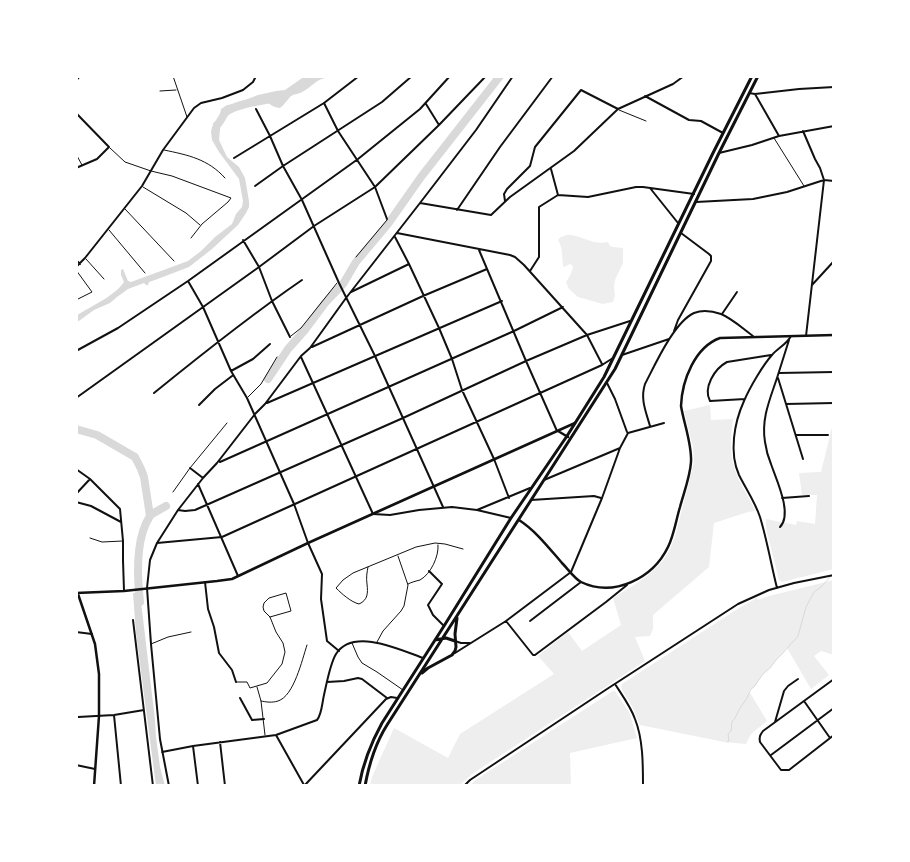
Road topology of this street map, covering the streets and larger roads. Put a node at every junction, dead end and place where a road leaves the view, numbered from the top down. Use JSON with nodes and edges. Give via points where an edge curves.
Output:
{"nodes":[{"id":1,"x":80,"y":76,"type":"edge"},
{"id":2,"x":256,"y":76,"type":"edge"},
{"id":3,"x":359,"y":76,"type":"edge"},
{"id":4,"x":412,"y":76,"type":"edge"},
{"id":5,"x":450,"y":76,"type":"edge"},
{"id":6,"x":486,"y":76,"type":"edge"},
{"id":7,"x":513,"y":76,"type":"edge"},
{"id":8,"x":553,"y":76,"type":"edge"},
{"id":9,"x":684,"y":76,"type":"edge"},
{"id":10,"x":752,"y":76,"type":"edge"},
{"id":11,"x":758,"y":76,"type":"edge"},
{"id":12,"x":76,"y":81,"type":"edge"},
{"id":13,"x":834,"y":87,"type":"edge"},
{"id":14,"x":750,"y":93,"type":"junction"},
{"id":15,"x":755,"y":94,"type":"junction"},
{"id":16,"x":646,"y":96,"type":"junction"},
{"id":17,"x":324,"y":103,"type":"junction"},
{"id":18,"x":426,"y":104,"type":"junction"},
{"id":19,"x":256,"y":109,"type":"dead end"},
{"id":20,"x":618,"y":109,"type":"junction"},
{"id":21,"x":76,"y":113,"type":"edge"},
{"id":22,"x":439,"y":125,"type":"junction"},
{"id":23,"x":834,"y":126,"type":"edge"},
{"id":24,"x":338,"y":131,"type":"junction"},
{"id":25,"x":803,"y":131,"type":"junction"},
{"id":26,"x":723,"y":133,"type":"junction"},
{"id":27,"x":270,"y":136,"type":"junction"},
{"id":28,"x":779,"y":136,"type":"junction"},
{"id":29,"x":719,"y":153,"type":"junction"},
{"id":30,"x":234,"y":158,"type":"dead end"},
{"id":31,"x":358,"y":159,"type":"junction"},
{"id":32,"x":283,"y":166,"type":"junction"},
{"id":33,"x":76,"y":168,"type":"edge"},
{"id":34,"x":551,"y":169,"type":"junction"},
{"id":35,"x":824,"y":180,"type":"junction"},
{"id":36,"x":834,"y":181,"type":"edge"},
{"id":37,"x":255,"y":186,"type":"dead end"},
{"id":38,"x":375,"y":187,"type":"junction"},
{"id":39,"x":650,"y":188,"type":"junction"},
{"id":40,"x":694,"y":194,"type":"junction"},
{"id":41,"x":558,"y":196,"type":"junction"},
{"id":42,"x":302,"y":200,"type":"junction"},
{"id":43,"x":505,"y":202,"type":"junction"},
{"id":44,"x":696,"y":202,"type":"junction"},
{"id":45,"x":420,"y":203,"type":"junction"},
{"id":46,"x":457,"y":210,"type":"junction"},
{"id":47,"x":387,"y":220,"type":"road end"},
{"id":48,"x":679,"y":223,"type":"junction"},
{"id":49,"x":314,"y":226,"type":"junction"},
{"id":50,"x":397,"y":233,"type":"junction"},
{"id":51,"x":681,"y":233,"type":"junction"},
{"id":52,"x":394,"y":236,"type":"junction"},
{"id":53,"x":243,"y":240,"type":"junction"},
{"id":54,"x":479,"y":250,"type":"junction"},
{"id":55,"x":76,"y":260,"type":"edge"},
{"id":56,"x":834,"y":261,"type":"edge"},
{"id":57,"x":80,"y":264,"type":"junction"},
{"id":58,"x":409,"y":264,"type":"junction"},
{"id":59,"x":259,"y":267,"type":"junction"},
{"id":60,"x":76,"y":268,"type":"edge"},
{"id":61,"x":487,"y":270,"type":"junction"},
{"id":62,"x":530,"y":271,"type":"junction"},
{"id":63,"x":302,"y":280,"type":"dead end"},
{"id":64,"x":188,"y":281,"type":"junction"},
{"id":65,"x":812,"y":285,"type":"junction"},
{"id":66,"x":350,"y":292,"type":"junction"},
{"id":67,"x":737,"y":292,"type":"dead end"},
{"id":68,"x":423,"y":296,"type":"junction"},
{"id":69,"x":346,"y":298,"type":"junction"},
{"id":70,"x":272,"y":301,"type":"junction"},
{"id":71,"x":502,"y":302,"type":"junction"},
{"id":72,"x":203,"y":307,"type":"junction"},
{"id":73,"x":563,"y":307,"type":"junction"},
{"id":74,"x":722,"y":314,"type":"junction"},
{"id":75,"x":632,"y":320,"type":"junction"},
{"id":76,"x":360,"y":325,"type":"junction"},
{"id":77,"x":439,"y":328,"type":"junction"},
{"id":78,"x":514,"y":331,"type":"junction"},
{"id":79,"x":674,"y":332,"type":"junction"},
{"id":80,"x":587,"y":335,"type":"junction"},
{"id":81,"x":834,"y":335,"type":"edge"},
{"id":82,"x":753,"y":336,"type":"junction"},
{"id":83,"x":791,"y":336,"type":"junction"},
{"id":84,"x":806,"y":336,"type":"junction"},
{"id":85,"x":290,"y":337,"type":"road end"},
{"id":86,"x":669,"y":339,"type":"junction"},
{"id":87,"x":789,"y":340,"type":"junction"},
{"id":88,"x":218,"y":342,"type":"junction"},
{"id":89,"x":270,"y":344,"type":"dead end"},
{"id":90,"x":310,"y":348,"type":"junction"},
{"id":91,"x":76,"y":351,"type":"edge"},
{"id":92,"x":622,"y":355,"type":"junction"},
{"id":93,"x":772,"y":355,"type":"junction"},
{"id":94,"x":301,"y":356,"type":"junction"},
{"id":95,"x":375,"y":356,"type":"junction"},
{"id":96,"x":613,"y":358,"type":"junction"},
{"id":97,"x":452,"y":359,"type":"junction"},
{"id":98,"x":526,"y":361,"type":"junction"},
{"id":99,"x":602,"y":364,"type":"junction"},
{"id":100,"x":231,"y":371,"type":"junction"},
{"id":101,"x":779,"y":372,"type":"junction"},
{"id":102,"x":834,"y":372,"type":"edge"},
{"id":103,"x":233,"y":375,"type":"junction"},
{"id":104,"x":778,"y":377,"type":"junction"},
{"id":105,"x":607,"y":383,"type":"junction"},
{"id":106,"x":313,"y":384,"type":"junction"},
{"id":107,"x":388,"y":387,"type":"junction"},
{"id":108,"x":462,"y":390,"type":"junction"},
{"id":109,"x":154,"y":393,"type":"dead end"},
{"id":110,"x":540,"y":393,"type":"junction"},
{"id":111,"x":76,"y":398,"type":"edge"},
{"id":112,"x":745,"y":399,"type":"junction"},
{"id":113,"x":834,"y":403,"type":"edge"},
{"id":114,"x":265,"y":404,"type":"junction"},
{"id":115,"x":786,"y":404,"type":"junction"},
{"id":116,"x":198,"y":405,"type":"dead end"},
{"id":117,"x":255,"y":414,"type":"junction"},
{"id":118,"x":326,"y":415,"type":"junction"},
{"id":119,"x":402,"y":418,"type":"junction"},
{"id":120,"x":476,"y":422,"type":"junction"},
{"id":121,"x":575,"y":423,"type":"junction"},
{"id":122,"x":664,"y":423,"type":"dead end"},
{"id":123,"x":650,"y":426,"type":"junction"},
{"id":124,"x":556,"y":431,"type":"junction"},
{"id":125,"x":628,"y":432,"type":"junction"},
{"id":126,"x":795,"y":435,"type":"junction"},
{"id":127,"x":828,"y":435,"type":"dead end"},
{"id":128,"x":567,"y":436,"type":"junction"},
{"id":129,"x":571,"y":440,"type":"junction"},
{"id":130,"x":266,"y":442,"type":"junction"},
{"id":131,"x":341,"y":445,"type":"junction"},
{"id":132,"x":416,"y":448,"type":"junction"},
{"id":133,"x":620,"y":448,"type":"junction"},
{"id":134,"x":494,"y":459,"type":"junction"},
{"id":135,"x":802,"y":459,"type":"dead end"},
{"id":136,"x":217,"y":463,"type":"junction"},
{"id":137,"x":190,"y":468,"type":"road end"},
{"id":138,"x":76,"y":469,"type":"edge"},
{"id":139,"x":280,"y":472,"type":"junction"},
{"id":140,"x":356,"y":477,"type":"junction"},
{"id":141,"x":203,"y":478,"type":"junction"},
{"id":142,"x":90,"y":479,"type":"junction"},
{"id":143,"x":544,"y":480,"type":"junction"},
{"id":144,"x":198,"y":484,"type":"junction"},
{"id":145,"x":433,"y":487,"type":"junction"},
{"id":146,"x":532,"y":487,"type":"junction"},
{"id":147,"x":76,"y":494,"type":"edge"},
{"id":148,"x":809,"y":496,"type":"dead end"},
{"id":149,"x":509,"y":498,"type":"junction"},
{"id":150,"x":602,"y":498,"type":"junction"},
{"id":151,"x":782,"y":498,"type":"junction"},
{"id":152,"x":531,"y":500,"type":"junction"},
{"id":153,"x":76,"y":502,"type":"edge"},
{"id":154,"x":207,"y":504,"type":"junction"},
{"id":155,"x":294,"y":504,"type":"junction"},
{"id":156,"x":443,"y":507,"type":"junction"},
{"id":157,"x":178,"y":510,"type":"junction"},
{"id":158,"x":477,"y":510,"type":"junction"},
{"id":159,"x":373,"y":514,"type":"junction"},
{"id":160,"x":511,"y":518,"type":"junction"},
{"id":161,"x":519,"y":520,"type":"junction"},
{"id":162,"x":121,"y":522,"type":"junction"},
{"id":163,"x":780,"y":527,"type":"dead end"},
{"id":164,"x":222,"y":537,"type":"junction"},
{"id":165,"x":157,"y":543,"type":"junction"},
{"id":166,"x":308,"y":543,"type":"junction"},
{"id":167,"x":429,"y":571,"type":"road end"},
{"id":168,"x":570,"y":572,"type":"junction"},
{"id":169,"x":834,"y":575,"type":"edge"},
{"id":170,"x":238,"y":576,"type":"junction"},
{"id":171,"x":205,"y":582,"type":"junction"},
{"id":172,"x":581,"y":582,"type":"junction"},
{"id":173,"x":629,"y":583,"type":"junction"},
{"id":174,"x":147,"y":588,"type":"junction"},
{"id":175,"x":776,"y":588,"type":"junction"},
{"id":176,"x":124,"y":590,"type":"junction"},
{"id":177,"x":77,"y":593,"type":"edge"},
{"id":178,"x":458,"y":615,"type":"junction"},
{"id":179,"x":133,"y":620,"type":"dead end"},
{"id":180,"x":506,"y":621,"type":"junction"},
{"id":181,"x":530,"y":621,"type":"dead end"},
{"id":182,"x":444,"y":626,"type":"junction"},
{"id":183,"x":76,"y":632,"type":"edge"},
{"id":184,"x":92,"y":634,"type":"junction"},
{"id":185,"x":443,"y":638,"type":"junction"},
{"id":186,"x":435,"y":640,"type":"junction"},
{"id":187,"x":455,"y":642,"type":"junction"},
{"id":188,"x":472,"y":642,"type":"junction"},
{"id":189,"x":339,"y":651,"type":"junction"},
{"id":190,"x":452,"y":655,"type":"junction"},
{"id":191,"x":423,"y":658,"type":"junction"},
{"id":192,"x":417,"y":679,"type":"junction"},
{"id":193,"x":798,"y":679,"type":"dead end"},
{"id":194,"x":834,"y":679,"type":"edge"},
{"id":195,"x":236,"y":682,"type":"road end"},
{"id":196,"x":327,"y":682,"type":"junction"},
{"id":197,"x":615,"y":684,"type":"junction"},
{"id":198,"x":240,"y":698,"type":"dead end"},
{"id":199,"x":387,"y":698,"type":"junction"},
{"id":200,"x":397,"y":698,"type":"junction"},
{"id":201,"x":804,"y":701,"type":"junction"},
{"id":202,"x":834,"y":708,"type":"edge"},
{"id":203,"x":144,"y":710,"type":"junction"},
{"id":204,"x":114,"y":715,"type":"junction"},
{"id":205,"x":78,"y":716,"type":"dead end"},
{"id":206,"x":99,"y":716,"type":"junction"},
{"id":207,"x":264,"y":719,"type":"road end"},
{"id":208,"x":818,"y":720,"type":"junction"},
{"id":209,"x":775,"y":722,"type":"junction"},
{"id":210,"x":834,"y":735,"type":"edge"},
{"id":211,"x":276,"y":736,"type":"junction"},
{"id":212,"x":830,"y":738,"type":"junction"},
{"id":213,"x":220,"y":742,"type":"junction"},
{"id":214,"x":193,"y":746,"type":"junction"},
{"id":215,"x":162,"y":752,"type":"junction"},
{"id":216,"x":771,"y":755,"type":"junction"},
{"id":217,"x":76,"y":765,"type":"edge"},
{"id":218,"x":96,"y":769,"type":"junction"},
{"id":219,"x":94,"y":786,"type":"edge"},
{"id":220,"x":121,"y":786,"type":"edge"},
{"id":221,"x":153,"y":786,"type":"edge"},
{"id":222,"x":169,"y":786,"type":"edge"},
{"id":223,"x":198,"y":786,"type":"edge"},
{"id":224,"x":225,"y":786,"type":"edge"},
{"id":225,"x":304,"y":786,"type":"edge"},
{"id":226,"x":359,"y":786,"type":"edge"},
{"id":227,"x":365,"y":786,"type":"edge"},
{"id":228,"x":464,"y":786,"type":"edge"},
{"id":229,"x":643,"y":786,"type":"edge"}],
"edges":[{"from":1,"to":12,"type":"street"},
{"from":2,"to":57,"type":"street","via":[[243,90],[194,108],[142,186]]},
{"from":3,"to":17,"type":"street"},
{"from":4,"to":24,"type":"street","via":[[382,102]]},
{"from":5,"to":18,"type":"street"},
{"from":6,"to":22,"type":"street"},
{"from":7,"to":45,"type":"street"},
{"from":8,"to":46,"type":"street"},
{"from":9,"to":16,"type":"street"},
{"from":10,"to":26,"type":"main road"},
{"from":11,"to":14,"type":"main road"},
{"from":13,"to":15,"type":"street"},
{"from":14,"to":15,"type":"street"},
{"from":14,"to":29,"type":"main road"},
{"from":15,"to":28,"type":"street"},
{"from":16,"to":20,"type":"street"},
{"from":16,"to":26,"type":"street","via":[[690,120],[701,121]]},
{"from":17,"to":24,"type":"street"},
{"from":17,"to":27,"type":"street"},
{"from":18,"to":22,"type":"street"},
{"from":18,"to":31,"type":"street"},
{"from":19,"to":27,"type":"street"},
{"from":20,"to":34,"type":"street"},
{"from":20,"to":43,"type":"street","via":[[580,90],[536,147],[530,166],[507,189]]},
{"from":21,"to":33,"type":"street","via":[[109,147],[97,159]]},
{"from":22,"to":38,"type":"street"},
{"from":23,"to":25,"type":"street"},
{"from":24,"to":31,"type":"street"},
{"from":24,"to":32,"type":"street"},
{"from":25,"to":28,"type":"street"},
{"from":25,"to":35,"type":"street"},
{"from":26,"to":40,"type":"main road"},
{"from":27,"to":30,"type":"street"},
{"from":27,"to":32,"type":"street"},
{"from":28,"to":29,"type":"street"},
{"from":29,"to":44,"type":"main road"},
{"from":31,"to":38,"type":"street"},
{"from":31,"to":42,"type":"street"},
{"from":32,"to":37,"type":"street"},
{"from":32,"to":42,"type":"street"},
{"from":34,"to":41,"type":"street"},
{"from":34,"to":43,"type":"street"},
{"from":35,"to":36,"type":"street"},
{"from":35,"to":44,"type":"street","via":[[753,199]]},
{"from":35,"to":65,"type":"street"},
{"from":38,"to":47,"type":"street"},
{"from":38,"to":49,"type":"street"},
{"from":39,"to":40,"type":"street"},
{"from":39,"to":41,"type":"street","via":[[636,187],[588,197]]},
{"from":39,"to":48,"type":"street"},
{"from":40,"to":48,"type":"main road"},
{"from":41,"to":62,"type":"street","via":[[539,207],[539,257]]},
{"from":42,"to":49,"type":"street"},
{"from":42,"to":53,"type":"street"},
{"from":43,"to":46,"type":"street","via":[[490,216]]},
{"from":44,"to":51,"type":"main road"},
{"from":45,"to":46,"type":"street"},
{"from":45,"to":50,"type":"street"},
{"from":48,"to":75,"type":"main road"},
{"from":49,"to":59,"type":"street"},
{"from":49,"to":69,"type":"street"},
{"from":50,"to":52,"type":"street"},
{"from":50,"to":54,"type":"street"},
{"from":51,"to":79,"type":"street","via":[[709,254],[711,260]]},
{"from":51,"to":92,"type":"main road"},
{"from":52,"to":58,"type":"street"},
{"from":52,"to":66,"type":"street"},
{"from":53,"to":59,"type":"street"},
{"from":53,"to":64,"type":"street"},
{"from":54,"to":61,"type":"street"},
{"from":54,"to":62,"type":"street","via":[[515,257]]},
{"from":55,"to":57,"type":"street"},
{"from":56,"to":65,"type":"street"},
{"from":57,"to":60,"type":"street"},
{"from":58,"to":66,"type":"street"},
{"from":58,"to":68,"type":"street"},
{"from":59,"to":70,"type":"street"},
{"from":59,"to":72,"type":"street"},
{"from":61,"to":68,"type":"street"},
{"from":61,"to":71,"type":"street"},
{"from":62,"to":73,"type":"street"},
{"from":63,"to":70,"type":"street"},
{"from":64,"to":72,"type":"street"},
{"from":64,"to":91,"type":"street","via":[[118,328]]},
{"from":65,"to":84,"type":"street"},
{"from":66,"to":69,"type":"street"},
{"from":67,"to":74,"type":"street"},
{"from":68,"to":76,"type":"street"},
{"from":68,"to":77,"type":"street"},
{"from":69,"to":76,"type":"street"},
{"from":69,"to":90,"type":"street"},
{"from":70,"to":85,"type":"street"},
{"from":70,"to":88,"type":"street"},
{"from":71,"to":77,"type":"street"},
{"from":71,"to":78,"type":"street"},
{"from":72,"to":88,"type":"street"},
{"from":72,"to":111,"type":"street"},
{"from":73,"to":78,"type":"street"},
{"from":73,"to":80,"type":"street"},
{"from":74,"to":79,"type":"street","via":[[704,311],[693,314]]},
{"from":74,"to":82,"type":"street"},
{"from":75,"to":80,"type":"street"},
{"from":75,"to":96,"type":"main road"},
{"from":76,"to":90,"type":"street"},
{"from":76,"to":95,"type":"street"},
{"from":77,"to":95,"type":"street"},
{"from":77,"to":97,"type":"street"},
{"from":78,"to":97,"type":"street"},
{"from":78,"to":98,"type":"street"},
{"from":79,"to":86,"type":"street"},
{"from":80,"to":98,"type":"street"},
{"from":80,"to":99,"type":"street"},
{"from":81,"to":84,"type":"street"},
{"from":82,"to":83,"type":"street"},
{"from":82,"to":173,"type":"street","via":[[712,340],[691,366],[681,406],[691,461],[672,540],[652,568]]},
{"from":83,"to":84,"type":"street"},
{"from":83,"to":87,"type":"street"},
{"from":86,"to":92,"type":"street"},
{"from":86,"to":123,"type":"street","via":[[643,390]]},
{"from":87,"to":93,"type":"street"},
{"from":87,"to":101,"type":"street"},
{"from":88,"to":100,"type":"street"},
{"from":88,"to":109,"type":"street"},
{"from":89,"to":100,"type":"street","via":[[253,359]]},
{"from":90,"to":94,"type":"street"},
{"from":92,"to":105,"type":"main road"},
{"from":93,"to":112,"type":"street"},
{"from":93,"to":112,"type":"street","via":[[727,362],[715,370],[708,400]]},
{"from":94,"to":106,"type":"street"},
{"from":94,"to":114,"type":"street"},
{"from":95,"to":106,"type":"street"},
{"from":95,"to":107,"type":"street"},
{"from":96,"to":99,"type":"street"},
{"from":96,"to":121,"type":"main road"},
{"from":97,"to":107,"type":"street"},
{"from":97,"to":108,"type":"street"},
{"from":98,"to":108,"type":"street"},
{"from":98,"to":110,"type":"street"},
{"from":99,"to":110,"type":"street"},
{"from":100,"to":103,"type":"street"},
{"from":101,"to":102,"type":"street"},
{"from":101,"to":104,"type":"street"},
{"from":103,"to":116,"type":"street"},
{"from":103,"to":117,"type":"street"},
{"from":104,"to":115,"type":"street"},
{"from":104,"to":151,"type":"street","via":[[764,416],[764,432]]},
{"from":105,"to":125,"type":"street"},
{"from":105,"to":129,"type":"main road"},
{"from":106,"to":114,"type":"street"},
{"from":106,"to":118,"type":"street"},
{"from":107,"to":118,"type":"street"},
{"from":107,"to":119,"type":"street"},
{"from":108,"to":119,"type":"street"},
{"from":108,"to":120,"type":"street"},
{"from":110,"to":120,"type":"street"},
{"from":110,"to":124,"type":"street"},
{"from":112,"to":175,"type":"street","via":[[737,420],[735,460],[760,516]]},
{"from":113,"to":115,"type":"street"},
{"from":114,"to":117,"type":"street"},
{"from":115,"to":126,"type":"street"},
{"from":117,"to":130,"type":"street"},
{"from":117,"to":136,"type":"street"},
{"from":118,"to":130,"type":"street"},
{"from":118,"to":131,"type":"street"},
{"from":119,"to":131,"type":"street"},
{"from":119,"to":132,"type":"street"},
{"from":120,"to":132,"type":"street"},
{"from":120,"to":134,"type":"street"},
{"from":121,"to":124,"type":"street"},
{"from":121,"to":128,"type":"main road"},
{"from":122,"to":123,"type":"street"},
{"from":123,"to":125,"type":"street"},
{"from":124,"to":128,"type":"street"},
{"from":124,"to":134,"type":"street"},
{"from":125,"to":133,"type":"street"},
{"from":126,"to":127,"type":"street"},
{"from":126,"to":135,"type":"street"},
{"from":128,"to":129,"type":"street"},
{"from":128,"to":146,"type":"main road"},
{"from":129,"to":143,"type":"main road"},
{"from":130,"to":136,"type":"street"},
{"from":130,"to":139,"type":"street"},
{"from":131,"to":139,"type":"street"},
{"from":131,"to":140,"type":"street"},
{"from":132,"to":140,"type":"street"},
{"from":132,"to":145,"type":"street"},
{"from":133,"to":143,"type":"street"},
{"from":133,"to":150,"type":"street"},
{"from":134,"to":145,"type":"street"},
{"from":134,"to":149,"type":"street"},
{"from":136,"to":141,"type":"street"},
{"from":137,"to":141,"type":"street"},
{"from":138,"to":142,"type":"street"},
{"from":139,"to":154,"type":"street"},
{"from":139,"to":155,"type":"street"},
{"from":140,"to":155,"type":"street"},
{"from":140,"to":159,"type":"street"},
{"from":141,"to":144,"type":"street"},
{"from":142,"to":147,"type":"street"},
{"from":142,"to":162,"type":"street","via":[[120,508]]},
{"from":143,"to":152,"type":"main road"},
{"from":144,"to":154,"type":"street"},
{"from":144,"to":157,"type":"street"},
{"from":145,"to":156,"type":"street"},
{"from":145,"to":159,"type":"street"},
{"from":146,"to":149,"type":"street"},
{"from":146,"to":160,"type":"main road"},
{"from":148,"to":151,"type":"street"},
{"from":149,"to":158,"type":"street"},
{"from":150,"to":152,"type":"street"},
{"from":150,"to":168,"type":"street"},
{"from":151,"to":163,"type":"street","via":[[785,517]]},
{"from":152,"to":161,"type":"main road"},
{"from":153,"to":162,"type":"street"},
{"from":154,"to":157,"type":"street","via":[[190,511]]},
{"from":154,"to":164,"type":"street"},
{"from":155,"to":164,"type":"street"},
{"from":155,"to":166,"type":"street"},
{"from":156,"to":158,"type":"street"},
{"from":156,"to":159,"type":"street","via":[[390,515]]},
{"from":157,"to":165,"type":"street"},
{"from":158,"to":160,"type":"street"},
{"from":159,"to":166,"type":"street"},
{"from":160,"to":182,"type":"main road"},
{"from":161,"to":168,"type":"street"},
{"from":161,"to":178,"type":"main road"},
{"from":162,"to":176,"type":"street"},
{"from":164,"to":165,"type":"street"},
{"from":164,"to":170,"type":"street"},
{"from":165,"to":174,"type":"street","via":[[150,560]]},
{"from":166,"to":170,"type":"street"},
{"from":166,"to":189,"type":"street","via":[[322,574],[321,599],[327,638]]},
{"from":167,"to":182,"type":"street","via":[[442,584],[428,605]]},
{"from":168,"to":172,"type":"street"},
{"from":168,"to":180,"type":"street"},
{"from":169,"to":175,"type":"street"},
{"from":170,"to":171,"type":"street"},
{"from":171,"to":174,"type":"street"},
{"from":171,"to":195,"type":"street","via":[[219,653],[232,670]]},
{"from":172,"to":173,"type":"street","via":[[597,587]]},
{"from":172,"to":181,"type":"street"},
{"from":173,"to":180,"type":"street","via":[[535,655]]},
{"from":174,"to":176,"type":"street"},
{"from":174,"to":215,"type":"street"},
{"from":175,"to":197,"type":"street","via":[[738,604]]},
{"from":176,"to":177,"type":"street"},
{"from":177,"to":184,"type":"street"},
{"from":178,"to":185,"type":"main road"},
{"from":178,"to":187,"type":"main road"},
{"from":179,"to":203,"type":"street"},
{"from":180,"to":188,"type":"street"},
{"from":182,"to":186,"type":"main road"},
{"from":183,"to":184,"type":"street"},
{"from":184,"to":206,"type":"street","via":[[98,674]]},
{"from":185,"to":186,"type":"main road"},
{"from":185,"to":187,"type":"main road"},
{"from":185,"to":192,"type":"main road"},
{"from":186,"to":191,"type":"main road"},
{"from":187,"to":188,"type":"street"},
{"from":187,"to":190,"type":"main road","via":[[456,649]]},
{"from":188,"to":190,"type":"street"},
{"from":189,"to":191,"type":"street","via":[[352,643],[377,642]]},
{"from":189,"to":196,"type":"street"},
{"from":190,"to":192,"type":"main road","via":[[428,668]]},
{"from":191,"to":200,"type":"main road"},
{"from":192,"to":227,"type":"main road","via":[[382,734]]},
{"from":193,"to":209,"type":"street","via":[[784,691]]},
{"from":194,"to":201,"type":"street"},
{"from":196,"to":199,"type":"street","via":[[362,679]]},
{"from":196,"to":211,"type":"street","via":[[318,720]]},
{"from":197,"to":228,"type":"street"},
{"from":197,"to":229,"type":"street","via":[[636,721]]},
{"from":198,"to":207,"type":"street","via":[[252,720]]},
{"from":199,"to":200,"type":"street"},
{"from":199,"to":225,"type":"street"},
{"from":200,"to":226,"type":"main road","via":[[373,739]]},
{"from":201,"to":208,"type":"street"},
{"from":201,"to":209,"type":"street"},
{"from":202,"to":208,"type":"street"},
{"from":203,"to":204,"type":"street"},
{"from":203,"to":221,"type":"street"},
{"from":204,"to":206,"type":"street"},
{"from":204,"to":220,"type":"street"},
{"from":205,"to":206,"type":"street"},
{"from":206,"to":218,"type":"street"},
{"from":208,"to":212,"type":"street"},
{"from":208,"to":216,"type":"street"},
{"from":209,"to":216,"type":"street","via":[[759,738]]},
{"from":210,"to":212,"type":"street"},
{"from":211,"to":213,"type":"street"},
{"from":211,"to":225,"type":"street"},
{"from":212,"to":216,"type":"street","via":[[789,770],[781,770]]},
{"from":213,"to":214,"type":"street"},
{"from":213,"to":224,"type":"street"},
{"from":214,"to":215,"type":"street"},
{"from":214,"to":223,"type":"street"},
{"from":215,"to":222,"type":"street"},
{"from":217,"to":218,"type":"street"},
{"from":218,"to":219,"type":"street"}]}
